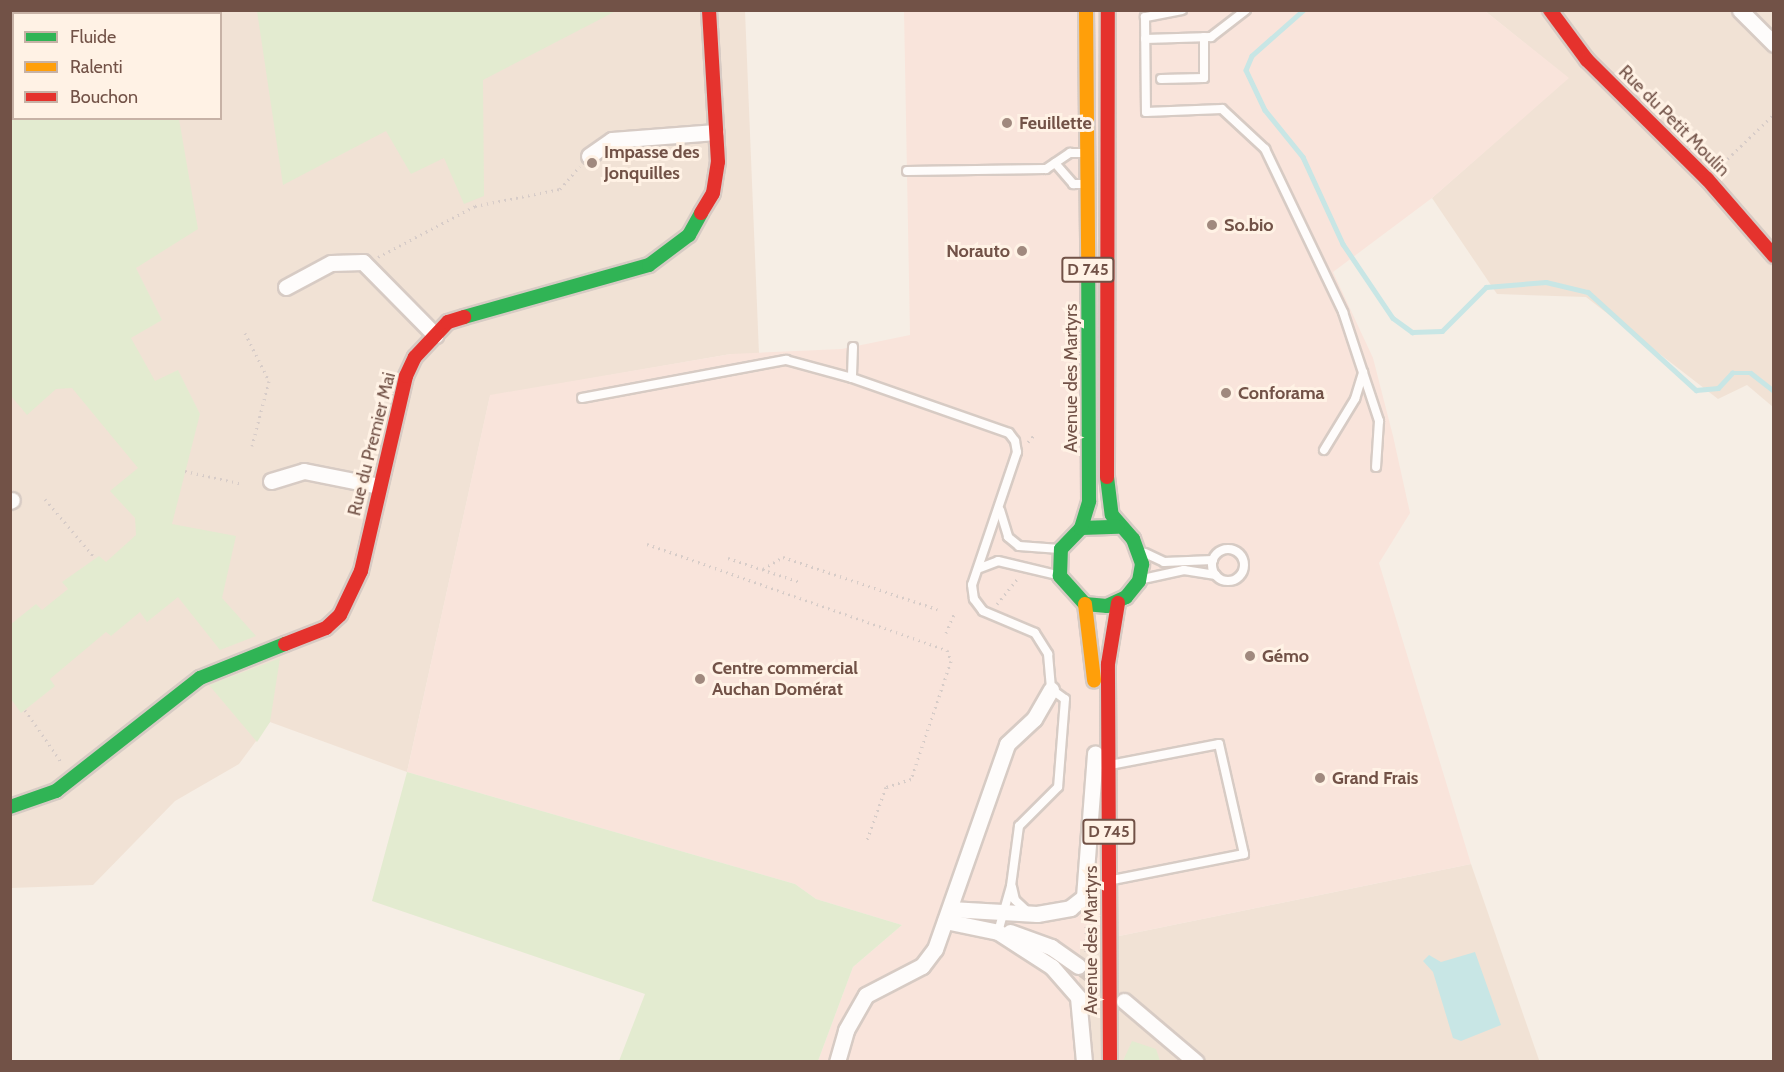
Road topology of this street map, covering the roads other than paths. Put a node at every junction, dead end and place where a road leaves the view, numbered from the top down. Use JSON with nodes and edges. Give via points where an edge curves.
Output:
{"nodes":[{"id":1,"x":709,"y":10,"type":"edge"},
{"id":2,"x":1086,"y":10,"type":"edge"},
{"id":3,"x":1108,"y":10,"type":"edge"},
{"id":4,"x":1182,"y":10,"type":"edge"},
{"id":5,"x":1246,"y":10,"type":"edge"},
{"id":6,"x":1550,"y":10,"type":"edge"},
{"id":7,"x":1740,"y":10,"type":"edge"},
{"id":8,"x":1204,"y":37,"type":"junction"},
{"id":9,"x":1145,"y":39,"type":"junction"},
{"id":10,"x":1773,"y":44,"type":"edge"},
{"id":11,"x":1161,"y":79,"type":"dead end"},
{"id":12,"x":716,"y":132,"type":"junction"},
{"id":13,"x":1087,"y":153,"type":"junction"},
{"id":14,"x":589,"y":156,"type":"road end"},
{"id":15,"x":1055,"y":163,"type":"junction"},
{"id":16,"x":907,"y":171,"type":"dead end"},
{"id":17,"x":1088,"y":184,"type":"junction"},
{"id":18,"x":1105,"y":245,"type":"junction"},
{"id":19,"x":1773,"y":256,"type":"edge"},
{"id":20,"x":286,"y":287,"type":"dead end"},
{"id":21,"x":435,"y":334,"type":"junction"},
{"id":22,"x":853,"y":347,"type":"dead end"},
{"id":23,"x":1363,"y":371,"type":"junction"},
{"id":24,"x":852,"y":378,"type":"junction"},
{"id":25,"x":582,"y":398,"type":"dead end"},
{"id":26,"x":1324,"y":450,"type":"dead end"},
{"id":27,"x":1376,"y":467,"type":"dead end"},
{"id":28,"x":271,"y":481,"type":"dead end"},
{"id":29,"x":379,"y":486,"type":"junction"},
{"id":30,"x":1000,"y":507,"type":"junction"},
{"id":31,"x":1118,"y":527,"type":"junction"},
{"id":32,"x":1081,"y":528,"type":"junction"},
{"id":33,"x":1138,"y":547,"type":"junction"},
{"id":34,"x":1061,"y":549,"type":"junction"},
{"id":35,"x":1213,"y":560,"type":"junction"},
{"id":36,"x":980,"y":568,"type":"junction"},
{"id":37,"x":1216,"y":575,"type":"junction"},
{"id":38,"x":1060,"y":576,"type":"junction"},
{"id":39,"x":1138,"y":581,"type":"junction"},
{"id":40,"x":1118,"y":603,"type":"junction"},
{"id":41,"x":1085,"y":604,"type":"junction"},
{"id":42,"x":1051,"y":689,"type":"junction"},
{"id":43,"x":1095,"y":753,"type":"junction"},
{"id":44,"x":1108,"y":765,"type":"junction"},
{"id":45,"x":10,"y":807,"type":"edge"},
{"id":46,"x":1109,"y":881,"type":"junction"},
{"id":47,"x":1011,"y":886,"type":"junction"},
{"id":48,"x":1004,"y":912,"type":"junction"},
{"id":49,"x":1031,"y":913,"type":"junction"},
{"id":50,"x":948,"y":915,"type":"junction"},
{"id":51,"x":998,"y":932,"type":"junction"},
{"id":52,"x":1082,"y":963,"type":"tunnel mouth"},
{"id":53,"x":1125,"y":1001,"type":"tunnel mouth"},
{"id":54,"x":1110,"y":1031,"type":"joint"},
{"id":55,"x":837,"y":1062,"type":"edge"},
{"id":56,"x":1084,"y":1062,"type":"edge"},
{"id":57,"x":1099,"y":1062,"type":"edge"},
{"id":58,"x":1112,"y":1062,"type":"edge"},
{"id":59,"x":1196,"y":1062,"type":"edge"}],
"edges":[{"from":1,"to":12,"type":"main road","name":"Rue du Premier Mai"},
{"from":2,"to":13,"type":"main road","name":"Avenue des Martyrs","number":"D 745"},
{"from":3,"to":18,"type":"main road","name":"Avenue des Martyrs","number":"D 745"},
{"from":4,"to":9,"type":"lane","via":[[1145,17]]},
{"from":5,"to":8,"type":"lane"},
{"from":6,"to":19,"type":"main road","name":"Rue du Petit Moulin","via":[[1587,60],[1707,179]]},
{"from":7,"to":10,"type":"street"},
{"from":8,"to":9,"type":"lane"},
{"from":8,"to":11,"type":"lane","via":[[1204,78]]},
{"from":9,"to":23,"type":"lane","via":[[1146,112],[1222,110],[1265,149],[1343,312]]},
{"from":12,"to":14,"type":"street","via":[[612,140]]},
{"from":12,"to":21,"type":"main road","name":"Rue du Premier Mai","via":[[712,193],[702,218],[671,253],[649,265],[474,311]]},
{"from":13,"to":15,"type":"lane","via":[[1070,153]]},
{"from":13,"to":17,"type":"main road","name":"Avenue des Martyrs","number":"D 745"},
{"from":15,"to":16,"type":"lane","via":[[1046,169]]},
{"from":15,"to":17,"type":"lane","via":[[1073,184]]},
{"from":17,"to":18,"type":"lane"},
{"from":17,"to":32,"type":"main road","name":"Avenue des Martyrs","number":"D 745","via":[[1089,501]]},
{"from":18,"to":31,"type":"main road","name":"Avenue des Martyrs","number":"D 745","via":[[1107,479]]},
{"from":20,"to":21,"type":"street","via":[[331,263],[348,259],[369,265]]},
{"from":21,"to":29,"type":"main road","name":"Rue du Premier Mai","via":[[406,376]]},
{"from":22,"to":24,"type":"lane"},
{"from":23,"to":26,"type":"lane","via":[[1355,399]]},
{"from":23,"to":27,"type":"lane","via":[[1379,421]]},
{"from":24,"to":25,"type":"lane","via":[[786,360]]},
{"from":24,"to":30,"type":"lane","via":[[1009,433],[1017,452]]},
{"from":28,"to":29,"type":"street","via":[[304,471]]},
{"from":29,"to":45,"type":"main road","name":"Rue du Premier Mai","via":[[361,571],[340,615],[326,628],[200,678],[56,791]]},
{"from":30,"to":34,"type":"lane","via":[[1008,537],[1019,546]]},
{"from":30,"to":36,"type":"lane"},
{"from":31,"to":32,"type":"main road"},
{"from":31,"to":33,"type":"main road"},
{"from":32,"to":34,"type":"main road"},
{"from":33,"to":35,"type":"lane","via":[[1164,562]]},
{"from":33,"to":39,"type":"main road"},
{"from":34,"to":38,"type":"main road"},
{"from":35,"to":37,"type":"lane"},
{"from":35,"to":37,"type":"lane","via":[[1227,549],[1243,561],[1236,579]]},
{"from":36,"to":38,"type":"lane","via":[[998,561]]},
{"from":36,"to":42,"type":"lane","via":[[972,585],[978,606],[1035,633],[1048,654]]},
{"from":37,"to":39,"type":"lane","via":[[1194,570],[1156,572]]},
{"from":38,"to":41,"type":"main road"},
{"from":39,"to":40,"type":"main road"},
{"from":40,"to":41,"type":"main road"},
{"from":40,"to":44,"type":"main road","name":"Avenue des Martyrs","number":"D 745","via":[[1107,664]]},
{"from":41,"to":43,"type":"main road","name":"Avenue des Martyrs","number":"D 745","via":[[1094,649]]},
{"from":42,"to":47,"type":"lane","via":[[1065,699],[1059,787],[1019,826]]},
{"from":42,"to":50,"type":"street","via":[[1034,718],[1007,744]]},
{"from":43,"to":49,"type":"street","via":[[1088,789],[1087,889],[1070,908]]},
{"from":43,"to":57,"type":"main road","name":"Avenue des Martyrs","number":"D 745"},
{"from":44,"to":46,"type":"main road","name":"Avenue des Martyrs","number":"D 745"},
{"from":44,"to":46,"type":"lane","via":[[1219,744],[1244,854]]},
{"from":46,"to":54,"type":"main road","name":"Avenue des Martyrs","number":"D 745"},
{"from":47,"to":48,"type":"lane"},
{"from":47,"to":49,"type":"lane","via":[[1015,900]]},
{"from":48,"to":49,"type":"street"},
{"from":48,"to":50,"type":"street"},
{"from":48,"to":51,"type":"lane"},
{"from":50,"to":51,"type":"street"},
{"from":50,"to":55,"type":"street","via":[[922,966],[866,995],[846,1030]]},
{"from":51,"to":52,"type":"street","via":[[1028,936]]},
{"from":51,"to":56,"type":"street","via":[[1030,949],[1078,997]]},
{"from":53,"to":59,"type":"street"},
{"from":54,"to":58,"type":"street"}]}
